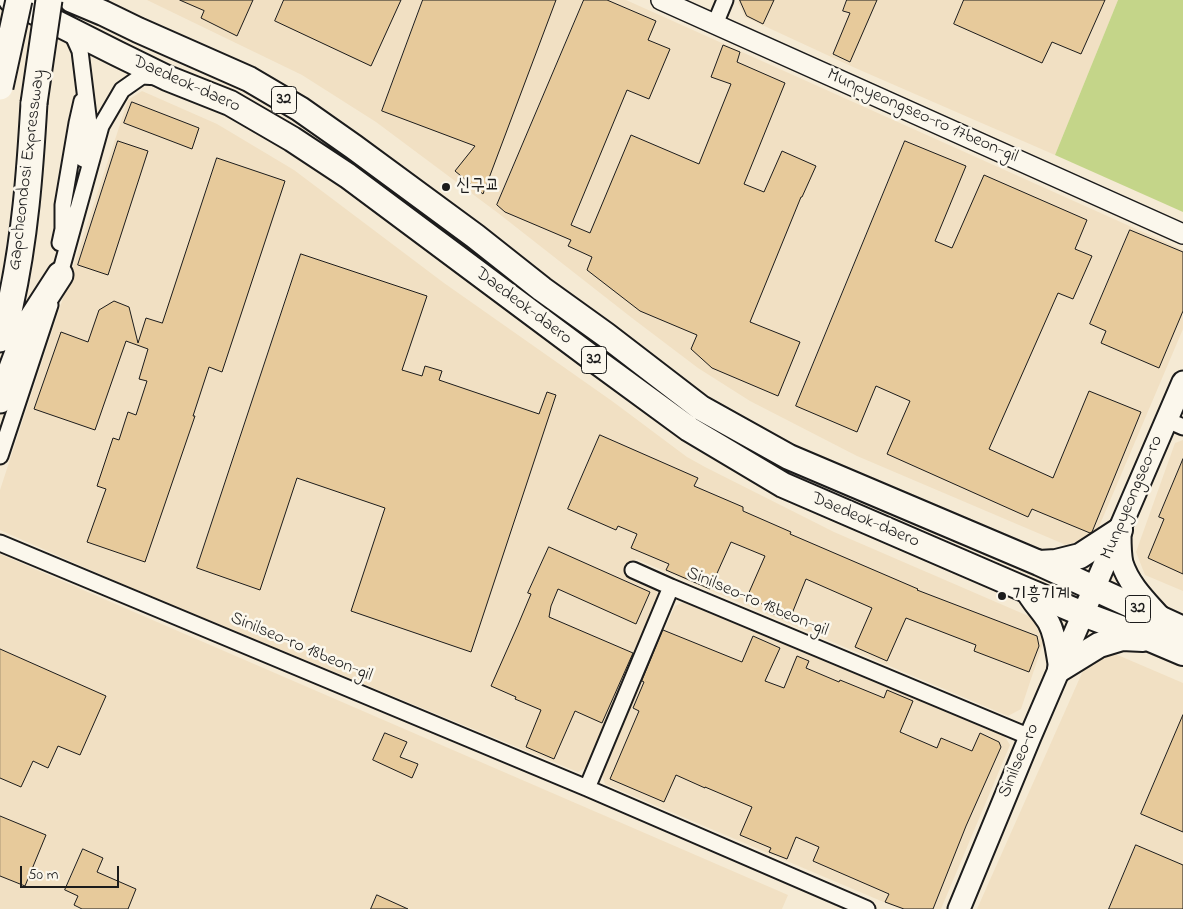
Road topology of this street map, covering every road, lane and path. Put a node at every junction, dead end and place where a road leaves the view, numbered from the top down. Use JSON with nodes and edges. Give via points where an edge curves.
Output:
{"nodes":[{"id":1,"x":11,"y":0,"type":"edge"},
{"id":2,"x":72,"y":0,"type":"edge"},
{"id":3,"x":100,"y":0,"type":"edge"},
{"id":4,"x":661,"y":0,"type":"edge"},
{"id":5,"x":725,"y":0,"type":"edge"},
{"id":6,"x":34,"y":3,"type":"edge"},
{"id":7,"x":715,"y":24,"type":"junction"},
{"id":8,"x":138,"y":30,"type":"junction"},
{"id":9,"x":71,"y":31,"type":"junction"},
{"id":10,"x":167,"y":78,"type":"junction"},
{"id":11,"x":0,"y":87,"type":"edge"},
{"id":12,"x":1183,"y":234,"type":"edge"},
{"id":13,"x":60,"y":275,"type":"junction"},
{"id":14,"x":0,"y":339,"type":"edge"},
{"id":15,"x":1183,"y":382,"type":"edge"},
{"id":16,"x":0,"y":400,"type":"edge"},
{"id":17,"x":1175,"y":423,"type":"edge"},
{"id":18,"x":0,"y":456,"type":"edge"},
{"id":19,"x":1120,"y":530,"type":"junction"},
{"id":20,"x":0,"y":543,"type":"edge"},
{"id":21,"x":1039,"y":563,"type":"junction"},
{"id":22,"x":633,"y":570,"type":"dead end"},
{"id":23,"x":671,"y":587,"type":"junction"},
{"id":24,"x":1094,"y":588,"type":"junction"},
{"id":25,"x":1026,"y":590,"type":"junction"},
{"id":26,"x":1083,"y":614,"type":"junction"},
{"id":27,"x":1165,"y":629,"type":"edge"},
{"id":28,"x":1183,"y":653,"type":"edge"},
{"id":29,"x":1060,"y":669,"type":"junction"},
{"id":30,"x":1030,"y":737,"type":"junction"},
{"id":31,"x":588,"y":788,"type":"junction"},
{"id":32,"x":867,"y":909,"type":"edge"},
{"id":33,"x":959,"y":909,"type":"edge"}],
"edges":[{"from":1,"to":6,"type":"main road","name":"Daedeok-daero","number":"32"},
{"from":2,"to":8,"type":"main road","name":"Daedeok-daero","number":"32"},
{"from":3,"to":8,"type":"street"},
{"from":4,"to":7,"type":"street","name":"Munpyeongseo-ro 17beon-gil"},
{"from":5,"to":7,"type":"street"},
{"from":6,"to":9,"type":"main road","name":"Daedeok-daero","number":"32"},
{"from":6,"to":11,"type":"highway","name":"Gapcheondosi Expressway","bridge":true},
{"from":6,"to":14,"type":"highway","name":"Gapcheondosi Expressway","bridge":true,"via":[[31,158],[23,237],[10,307]]},
{"from":7,"to":12,"type":"street","name":"Munpyeongseo-ro 17beon-gil"},
{"from":8,"to":21,"type":"main road","name":"Daedeok-daero","number":"32","via":[[249,79],[300,109],[475,236],[701,408],[789,457]]},
{"from":9,"to":10,"type":"main road","name":"Daedeok-daero","number":"32"},
{"from":9,"to":13,"type":"street","via":[[80,52],[89,124],[58,249]]},
{"from":10,"to":13,"type":"street","via":[[142,76],[122,90],[101,126]]},
{"from":10,"to":25,"type":"main road","name":"Daedeok-daero","number":"32","via":[[230,103],[348,176],[689,429],[782,485]]},
{"from":13,"to":16,"type":"highway","via":[[28,323]]},
{"from":13,"to":18,"type":"street"},
{"from":15,"to":17,"type":"main road","name":"Munpyeongseo-ro"},
{"from":17,"to":19,"type":"main road","name":"Munpyeongseo-ro"},
{"from":19,"to":21,"type":"main road","via":[[1080,556]]},
{"from":19,"to":24,"type":"main road","name":"Munpyeongseo-ro"},
{"from":19,"to":27,"type":"main road","via":[[1122,561],[1128,578]]},
{"from":20,"to":31,"type":"street","name":"Sinilseo-ro 18beon-gil"},
{"from":21,"to":24,"type":"main road","name":"Daedeok-daero","number":"32"},
{"from":22,"to":23,"type":"street"},
{"from":23,"to":30,"type":"street","name":"Sinilseo-ro 18beon-gil"},
{"from":23,"to":31,"type":"street","name":"Sinilseo-ro 18beon-gil"},
{"from":24,"to":26,"type":"main road","name":"Munpyeongseo-ro"},
{"from":24,"to":27,"type":"main road","name":"Daedeok-daero","number":"32"},
{"from":25,"to":26,"type":"main road","name":"Daedeok-daero","number":"32"},
{"from":25,"to":29,"type":"main road","via":[[1050,624]]},
{"from":26,"to":27,"type":"main road","name":"Daedeok-daero","number":"32"},
{"from":26,"to":29,"type":"main road","name":"Sinilseo-ro"},
{"from":27,"to":28,"type":"main road","name":"Daedeok-daero","number":"32"},
{"from":27,"to":29,"type":"main road","via":[[1099,646]]},
{"from":29,"to":30,"type":"main road","name":"Sinilseo-ro"},
{"from":30,"to":33,"type":"main road","name":"Sinilseo-ro"},
{"from":31,"to":32,"type":"street","name":"Sinilseo-ro 18beon-gil"}]}
